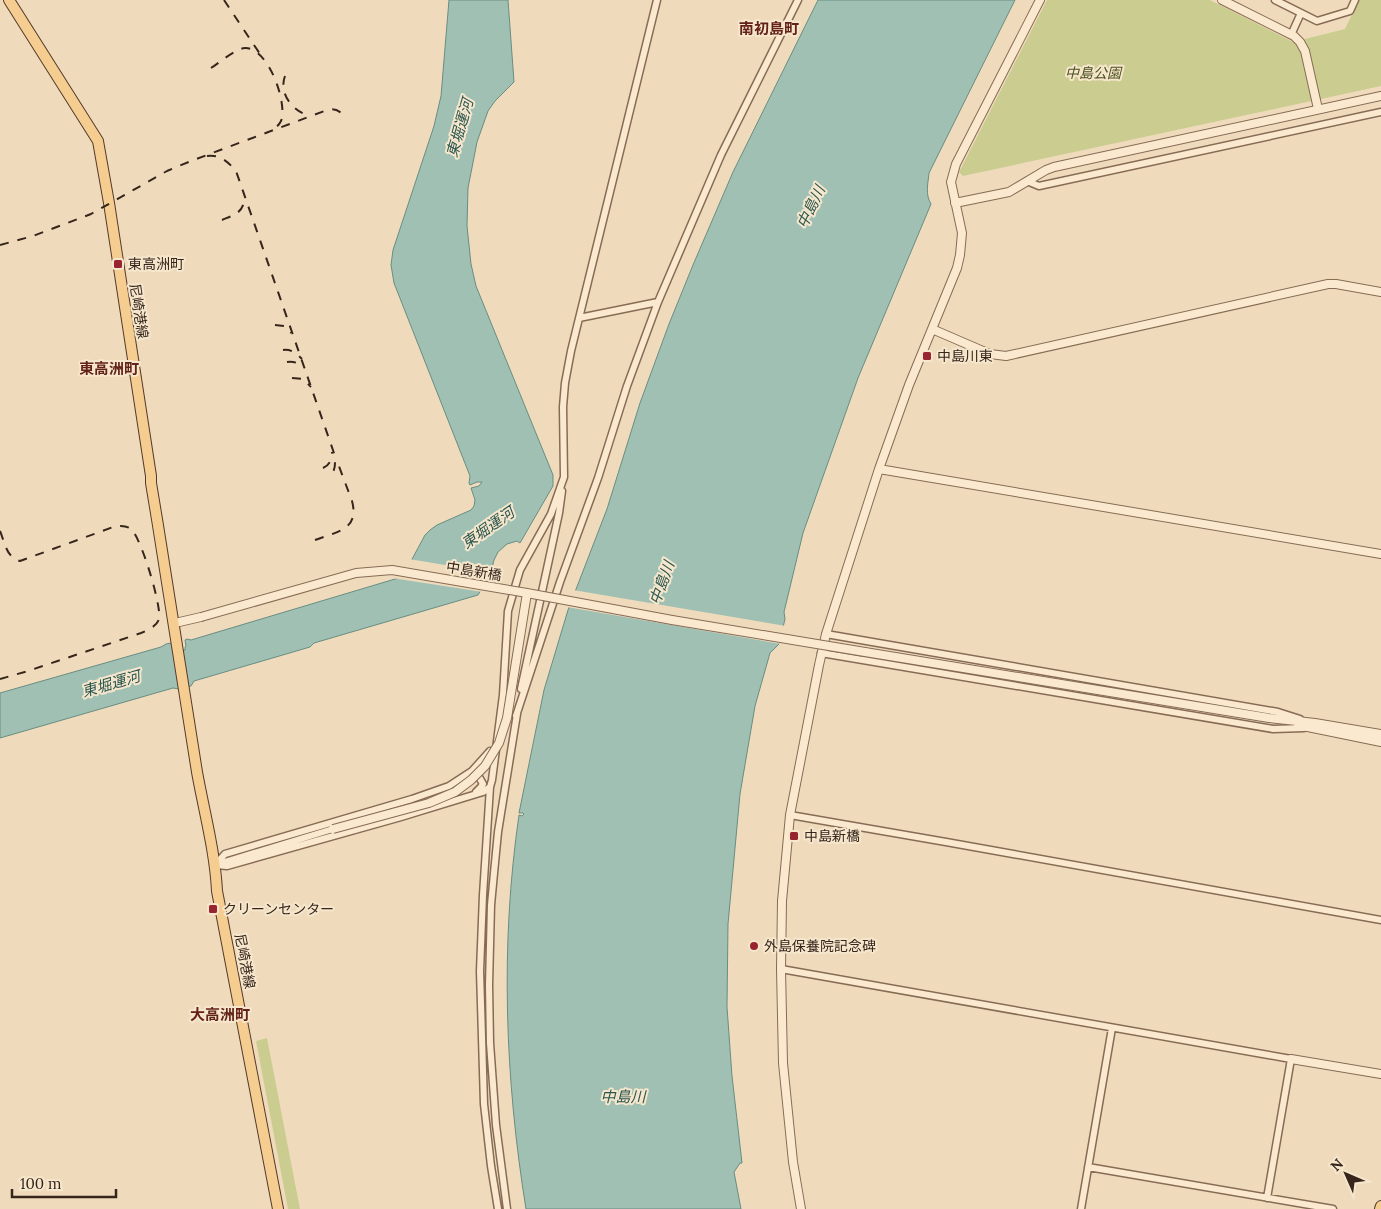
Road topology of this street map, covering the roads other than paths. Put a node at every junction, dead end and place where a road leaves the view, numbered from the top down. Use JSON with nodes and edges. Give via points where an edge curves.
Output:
{"nodes":[{"id":1,"x":9,"y":0,"type":"edge"},
{"id":2,"x":657,"y":0,"type":"edge"},
{"id":3,"x":798,"y":0,"type":"edge"},
{"id":4,"x":1040,"y":0,"type":"edge"},
{"id":5,"x":1222,"y":0,"type":"edge"},
{"id":6,"x":1355,"y":0,"type":"edge"},
{"id":7,"x":1280,"y":1,"type":"edge"},
{"id":8,"x":1301,"y":13,"type":"junction"},
{"id":9,"x":1291,"y":35,"type":"junction"},
{"id":10,"x":1381,"y":96,"type":"edge"},
{"id":11,"x":1318,"y":109,"type":"junction"},
{"id":12,"x":1381,"y":112,"type":"edge"},
{"id":13,"x":1027,"y":181,"type":"junction"},
{"id":14,"x":955,"y":203,"type":"junction"},
{"id":15,"x":1381,"y":292,"type":"edge"},
{"id":16,"x":658,"y":302,"type":"junction"},
{"id":17,"x":579,"y":318,"type":"junction"},
{"id":18,"x":932,"y":329,"type":"junction"},
{"id":19,"x":879,"y":469,"type":"junction"},
{"id":20,"x":564,"y":477,"type":"junction"},
{"id":21,"x":1381,"y":554,"type":"edge"},
{"id":22,"x":527,"y":593,"type":"junction"},
{"id":23,"x":174,"y":623,"type":"junction"},
{"id":24,"x":826,"y":634,"type":"junction"},
{"id":25,"x":821,"y":653,"type":"junction"},
{"id":26,"x":516,"y":716,"type":"junction"},
{"id":27,"x":1309,"y":725,"type":"junction"},
{"id":28,"x":1381,"y":734,"type":"edge"},
{"id":29,"x":497,"y":738,"type":"junction"},
{"id":30,"x":1381,"y":742,"type":"edge"},
{"id":31,"x":462,"y":778,"type":"junction"},
{"id":32,"x":490,"y":787,"type":"junction"},
{"id":33,"x":464,"y":798,"type":"junction"},
{"id":34,"x":790,"y":816,"type":"junction"},
{"id":35,"x":333,"y":830,"type":"joint"},
{"id":36,"x":215,"y":865,"type":"junction"},
{"id":37,"x":1381,"y":920,"type":"edge"},
{"id":38,"x":780,"y":969,"type":"junction"},
{"id":39,"x":1112,"y":1028,"type":"junction"},
{"id":40,"x":1291,"y":1059,"type":"junction"},
{"id":41,"x":1381,"y":1074,"type":"edge"},
{"id":42,"x":1088,"y":1167,"type":"junction"},
{"id":43,"x":1267,"y":1198,"type":"junction"},
{"id":44,"x":278,"y":1209,"type":"edge"},
{"id":45,"x":498,"y":1209,"type":"edge"},
{"id":46,"x":507,"y":1209,"type":"edge"},
{"id":47,"x":801,"y":1209,"type":"edge"},
{"id":48,"x":1081,"y":1209,"type":"edge"},
{"id":49,"x":1333,"y":1209,"type":"edge"}],
"edges":[{"from":1,"to":23,"type":"main road","name":"尼崎港線","via":[[98,141]]},
{"from":2,"to":17,"type":"street"},
{"from":3,"to":16,"type":"street","via":[[721,155]]},
{"from":4,"to":14,"type":"street","via":[[956,164],[951,182]]},
{"from":5,"to":9,"type":"street"},
{"from":6,"to":8,"type":"street","via":[[1350,11],[1317,21]]},
{"from":7,"to":8,"type":"street"},
{"from":8,"to":9,"type":"street"},
{"from":9,"to":11,"type":"street","via":[[1305,51]]},
{"from":10,"to":11,"type":"street"},
{"from":11,"to":13,"type":"street","via":[[1054,167]]},
{"from":12,"to":13,"type":"street","via":[[1039,186]]},
{"from":13,"to":14,"type":"street","via":[[1010,192]]},
{"from":14,"to":18,"type":"street","via":[[962,233],[960,255]]},
{"from":15,"to":18,"type":"street","via":[[1328,284],[1006,356],[990,354]]},
{"from":16,"to":17,"type":"street"},
{"from":16,"to":26,"type":"street","via":[[626,386],[598,478]]},
{"from":17,"to":20,"type":"street","via":[[565,383]]},
{"from":18,"to":19,"type":"street"},
{"from":19,"to":21,"type":"street"},
{"from":19,"to":24,"type":"street"},
{"from":20,"to":26,"type":"street"},
{"from":20,"to":29,"type":"street","via":[[551,514],[520,570],[512,593]]},
{"from":22,"to":23,"type":"street","name":"中島新橋","bridge":true,"via":[[392,570],[356,573]]},
{"from":22,"to":27,"type":"street","name":"中島新橋","bridge":true},
{"from":22,"to":35,"type":"street","bridge":true,"via":[[506,718],[499,743],[485,766],[455,792]]},
{"from":23,"to":36,"type":"main road","name":"尼崎港線"},
{"from":24,"to":25,"type":"street"},
{"from":24,"to":27,"type":"street","via":[[1278,712]]},
{"from":25,"to":27,"type":"street","via":[[1273,729]]},
{"from":25,"to":34,"type":"street"},
{"from":26,"to":46,"type":"street","via":[[498,832],[491,905],[489,985],[496,1125]]},
{"from":27,"to":28,"type":"street"},
{"from":27,"to":30,"type":"street"},
{"from":29,"to":31,"type":"street","via":[[487,756]]},
{"from":29,"to":32,"type":"street"},
{"from":31,"to":33,"type":"street","via":[[476,776],[483,784]]},
{"from":31,"to":36,"type":"street","via":[[412,799],[225,854]]},
{"from":32,"to":33,"type":"street"},
{"from":32,"to":45,"type":"street","via":[[480,971],[484,1104]]},
{"from":33,"to":36,"type":"street","via":[[227,866]]},
{"from":34,"to":37,"type":"street"},
{"from":34,"to":38,"type":"street"},
{"from":35,"to":36,"type":"street"},
{"from":36,"to":44,"type":"main road","name":"尼崎港線","via":[[217,891]]},
{"from":38,"to":39,"type":"street"},
{"from":38,"to":47,"type":"street","via":[[783,1062]]},
{"from":39,"to":40,"type":"street"},
{"from":39,"to":42,"type":"street"},
{"from":40,"to":41,"type":"street"},
{"from":40,"to":43,"type":"street"},
{"from":42,"to":43,"type":"street"},
{"from":42,"to":48,"type":"street"},
{"from":43,"to":49,"type":"street"}]}
